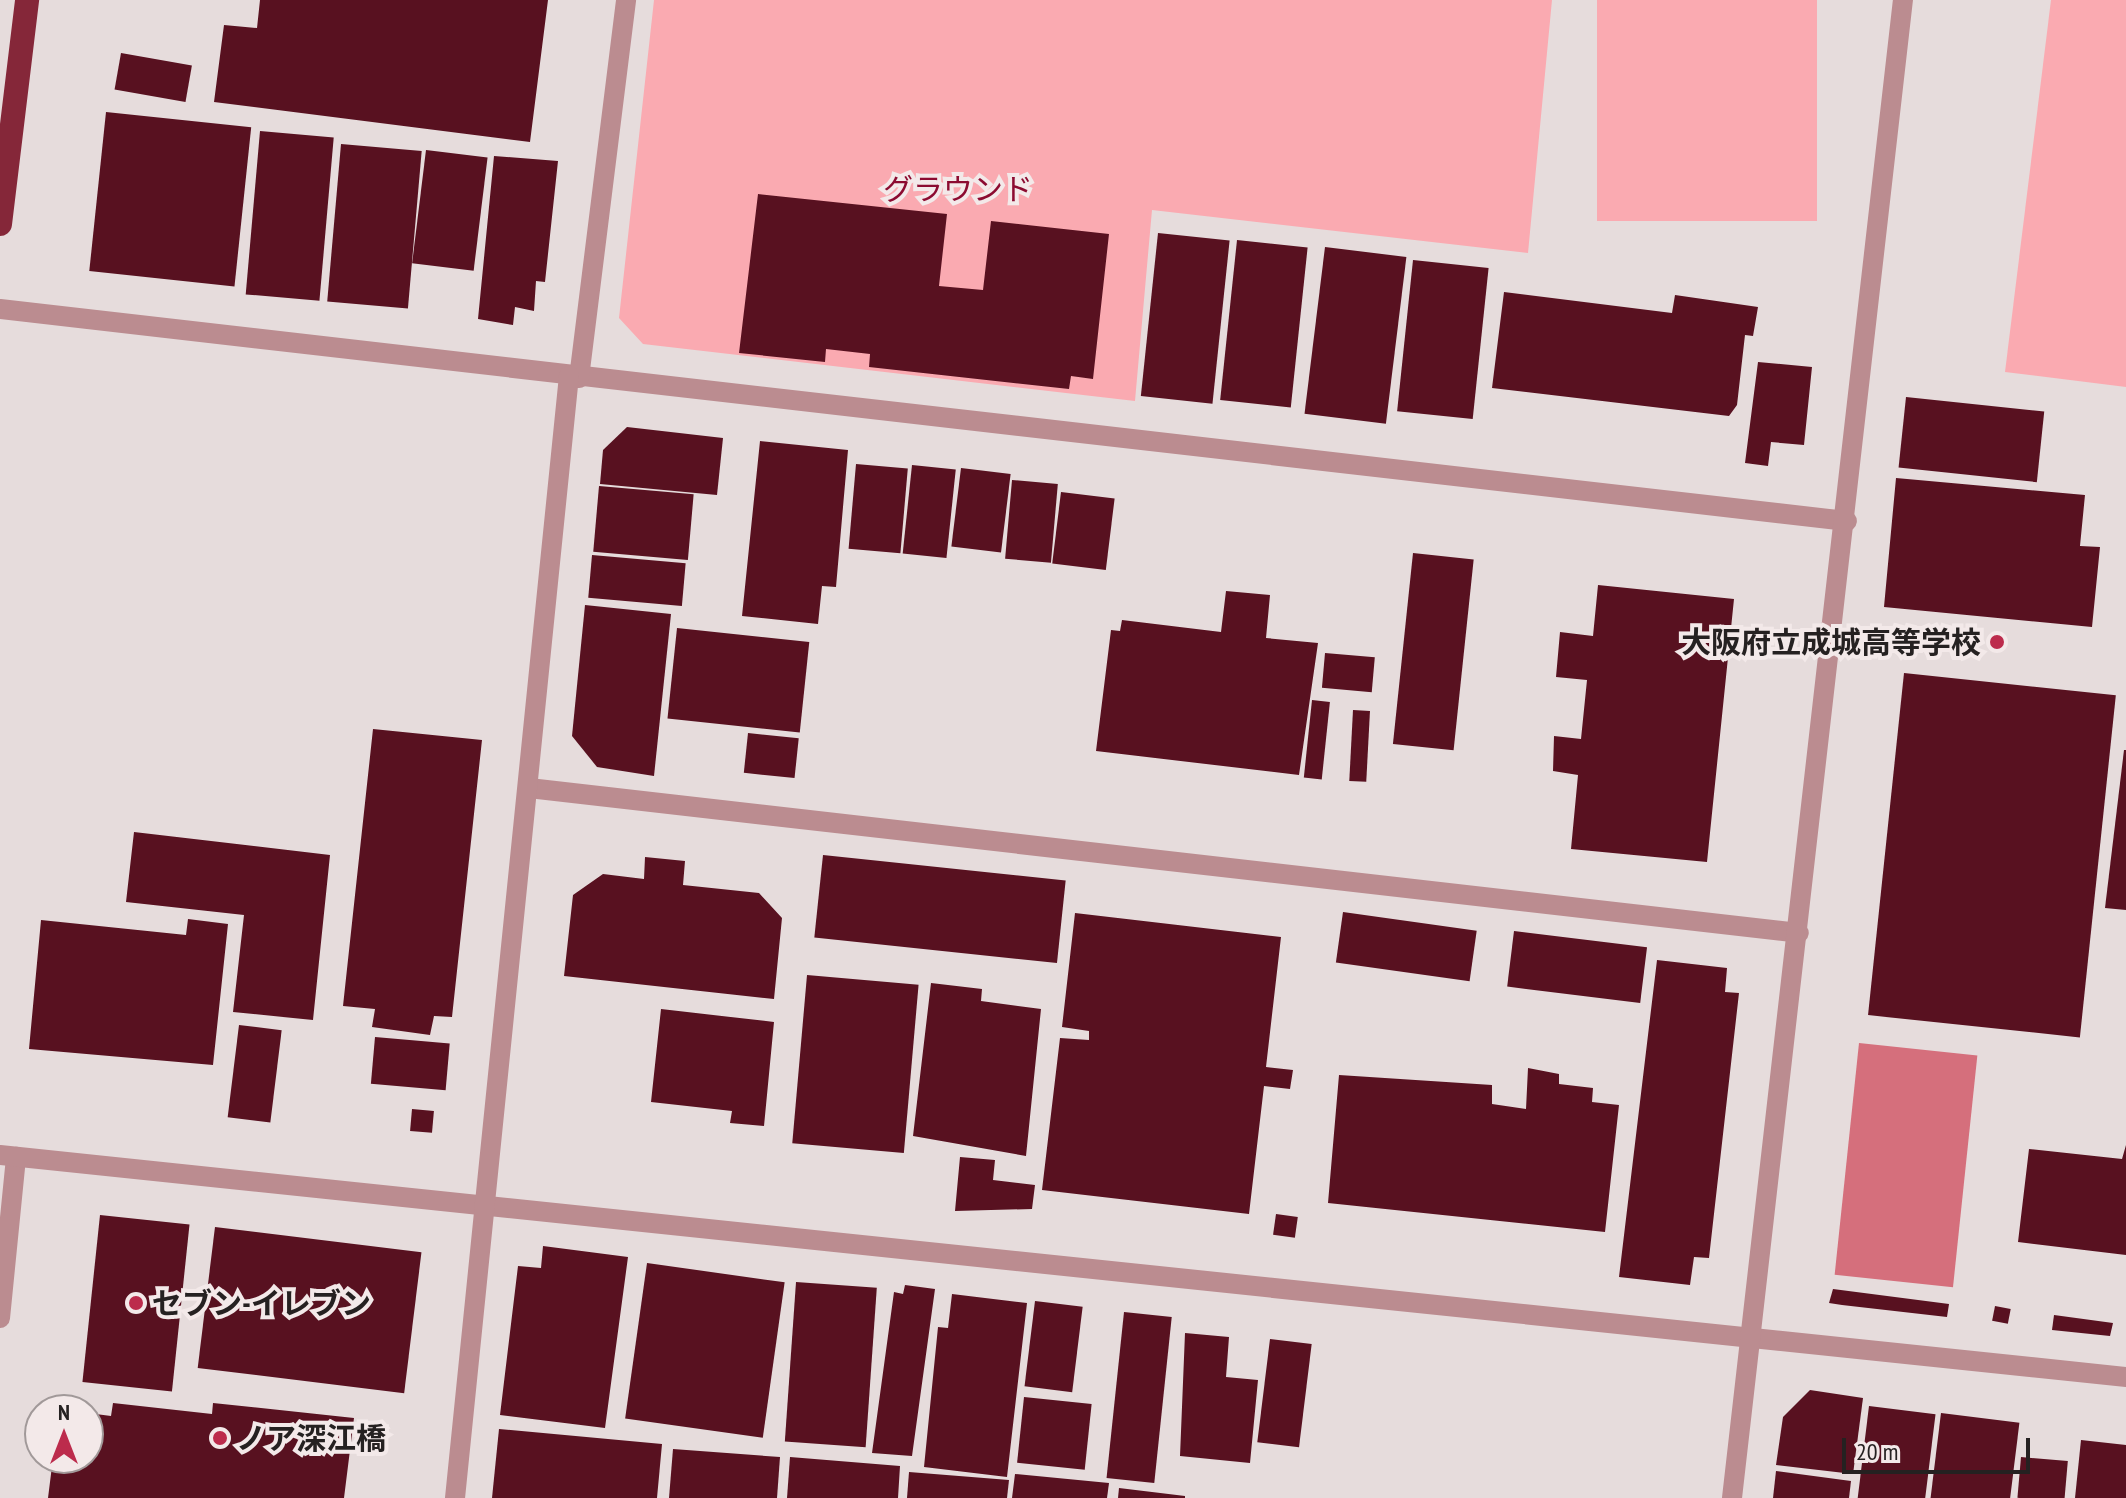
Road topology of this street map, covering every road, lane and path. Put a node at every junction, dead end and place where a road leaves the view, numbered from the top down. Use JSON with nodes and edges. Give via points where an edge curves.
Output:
{"nodes":[{"id":1,"x":27,"y":0,"type":"edge"},
{"id":2,"x":626,"y":0,"type":"edge"},
{"id":3,"x":1903,"y":0,"type":"edge"},
{"id":4,"x":0,"y":224,"type":"edge"},
{"id":5,"x":0,"y":309,"type":"edge"},
{"id":6,"x":574,"y":377,"type":"junction"},
{"id":7,"x":1847,"y":521,"type":"junction"},
{"id":8,"x":529,"y":788,"type":"junction"},
{"id":9,"x":1799,"y":933,"type":"junction"},
{"id":10,"x":8,"y":1156,"type":"edge"},
{"id":11,"x":482,"y":1207,"type":"junction"},
{"id":12,"x":0,"y":1318,"type":"edge"},
{"id":13,"x":1752,"y":1333,"type":"junction"},
{"id":14,"x":2126,"y":1377,"type":"edge"},
{"id":15,"x":455,"y":1498,"type":"edge"},
{"id":16,"x":1732,"y":1498,"type":"edge"}],
"edges":[{"from":1,"to":4,"type":"highway"},
{"from":2,"to":6,"type":"street"},
{"from":3,"to":7,"type":"street"},
{"from":5,"to":6,"type":"street"},
{"from":6,"to":7,"type":"street"},
{"from":6,"to":8,"type":"street"},
{"from":7,"to":9,"type":"street"},
{"from":8,"to":9,"type":"street"},
{"from":8,"to":11,"type":"street"},
{"from":9,"to":13,"type":"street"},
{"from":10,"to":11,"type":"street"},
{"from":10,"to":12,"type":"street"},
{"from":11,"to":13,"type":"street"},
{"from":11,"to":15,"type":"street"},
{"from":13,"to":14,"type":"street"},
{"from":13,"to":16,"type":"street"}]}
